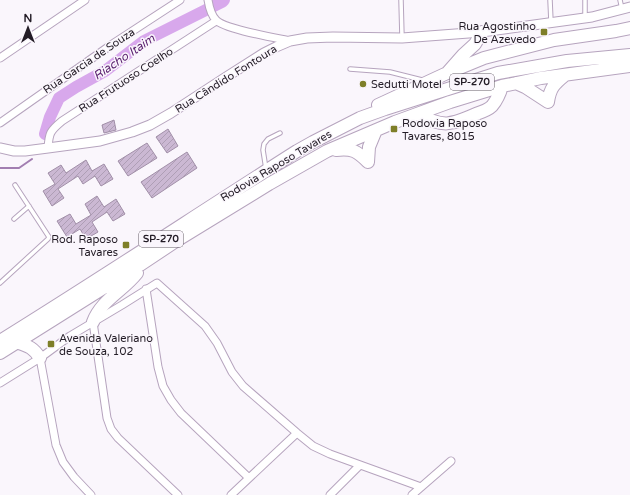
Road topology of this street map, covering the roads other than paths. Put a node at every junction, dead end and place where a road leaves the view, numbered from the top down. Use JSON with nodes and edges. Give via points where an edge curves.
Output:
{"nodes":[{"id":1,"x":85,"y":0,"type":"edge"},
{"id":2,"x":180,"y":0,"type":"edge"},
{"id":3,"x":400,"y":0,"type":"edge"},
{"id":4,"x":550,"y":0,"type":"edge"},
{"id":5,"x":585,"y":0,"type":"edge"},
{"id":6,"x":620,"y":0,"type":"edge"},
{"id":7,"x":208,"y":1,"type":"edge"},
{"id":8,"x":626,"y":8,"type":"edge"},
{"id":9,"x":214,"y":18,"type":"junction"},
{"id":10,"x":584,"y":18,"type":"junction"},
{"id":11,"x":551,"y":23,"type":"junction"},
{"id":12,"x":630,"y":28,"type":"edge"},
{"id":13,"x":482,"y":32,"type":"junction"},
{"id":14,"x":402,"y":38,"type":"junction"},
{"id":15,"x":290,"y":42,"type":"junction"},
{"id":16,"x":630,"y":55,"type":"edge"},
{"id":17,"x":0,"y":58,"type":"edge"},
{"id":18,"x":630,"y":66,"type":"edge"},
{"id":19,"x":350,"y":69,"type":"dead end"},
{"id":20,"x":498,"y":73,"type":"junction"},
{"id":21,"x":445,"y":74,"type":"junction"},
{"id":22,"x":565,"y":75,"type":"junction"},
{"id":23,"x":467,"y":78,"type":"dead end"},
{"id":24,"x":429,"y":82,"type":"junction"},
{"id":25,"x":516,"y":83,"type":"junction"},
{"id":26,"x":502,"y":86,"type":"junction"},
{"id":27,"x":415,"y":93,"type":"dead end"},
{"id":28,"x":379,"y":104,"type":"junction"},
{"id":29,"x":418,"y":114,"type":"junction"},
{"id":30,"x":360,"y":118,"type":"junction"},
{"id":31,"x":0,"y":123,"type":"edge"},
{"id":32,"x":376,"y":130,"type":"junction"},
{"id":33,"x":280,"y":133,"type":"dead end"},
{"id":34,"x":0,"y":148,"type":"edge"},
{"id":35,"x":48,"y":148,"type":"junction"},
{"id":36,"x":326,"y":151,"type":"junction"},
{"id":37,"x":266,"y":171,"type":"junction"},
{"id":38,"x":16,"y":185,"type":"dead end"},
{"id":39,"x":29,"y":206,"type":"junction"},
{"id":40,"x":14,"y":219,"type":"dead end"},
{"id":41,"x":140,"y":265,"type":"junction"},
{"id":42,"x":0,"y":283,"type":"edge"},
{"id":43,"x":146,"y":289,"type":"junction"},
{"id":44,"x":92,"y":322,"type":"junction"},
{"id":45,"x":0,"y":341,"type":"edge"},
{"id":46,"x":16,"y":342,"type":"junction"},
{"id":47,"x":0,"y":353,"type":"edge"},
{"id":48,"x":40,"y":358,"type":"junction"},
{"id":49,"x":0,"y":383,"type":"edge"},
{"id":50,"x":297,"y":433,"type":"junction"},
{"id":51,"x":451,"y":461,"type":"dead end"},
{"id":52,"x":360,"y":465,"type":"junction"},
{"id":53,"x":249,"y":478,"type":"junction"},
{"id":54,"x":421,"y":487,"type":"junction"},
{"id":55,"x":91,"y":495,"type":"edge"},
{"id":56,"x":178,"y":495,"type":"edge"},
{"id":57,"x":231,"y":495,"type":"edge"},
{"id":58,"x":330,"y":495,"type":"edge"},
{"id":59,"x":412,"y":495,"type":"edge"}],
"edges":[{"from":1,"to":17,"type":"street"},
{"from":2,"to":31,"type":"street","name":"Rua Garcia de Souza"},
{"from":3,"to":14,"type":"lane"},
{"from":4,"to":11,"type":"lane"},
{"from":5,"to":10,"type":"lane"},
{"from":6,"to":8,"type":"lane"},
{"from":7,"to":9,"type":"street"},
{"from":8,"to":10,"type":"main road"},
{"from":9,"to":15,"type":"street","via":[[227,26]]},
{"from":9,"to":35,"type":"street","name":"Rua Frutuoso Coelho","via":[[62,121],[52,129]]},
{"from":10,"to":11,"type":"main road"},
{"from":11,"to":13,"type":"main road"},
{"from":12,"to":21,"type":"highway","via":[[554,40],[484,58]]},
{"from":13,"to":14,"type":"main road","name":"Rua Cândido Fontoura"},
{"from":13,"to":21,"type":"highway","via":[[475,44]]},
{"from":14,"to":15,"type":"main road","name":"Rua Cândido Fontoura","via":[[332,37]]},
{"from":15,"to":35,"type":"main road","name":"Rua Cândido Fontoura","via":[[264,53],[150,125],[100,141]]},
{"from":16,"to":20,"type":"highway","name":"Rodovia Raposo Tavares","number":"SP-270","via":[[567,61]]},
{"from":18,"to":22,"type":"highway","name":"Rodovia Raposo Tavares","number":"SP-270"},
{"from":19,"to":24,"type":"lane","via":[[390,72]]},
{"from":20,"to":23,"type":"lane"},
{"from":20,"to":30,"type":"highway","name":"Rodovia Raposo Tavares","number":"SP-270"},
{"from":21,"to":24,"type":"highway"},
{"from":22,"to":25,"type":"highway","name":"Rodovia Raposo Tavares","number":"SP-270"},
{"from":22,"to":25,"type":"highway","via":[[550,90],[548,102]]},
{"from":24,"to":28,"type":"highway"},
{"from":25,"to":26,"type":"highway","name":"Rodovia Raposo Tavares","number":"SP-270"},
{"from":26,"to":29,"type":"highway","name":"Rodovia Raposo Tavares","number":"SP-270"},
{"from":26,"to":29,"type":"highway","via":[[496,101],[487,110],[451,124],[430,121]]},
{"from":27,"to":28,"type":"lane"},
{"from":28,"to":30,"type":"highway"},
{"from":29,"to":32,"type":"highway","name":"Rodovia Raposo Tavares","number":"SP-270"},
{"from":30,"to":37,"type":"highway","name":"Rodovia Raposo Tavares","number":"SP-270","via":[[313,142]]},
{"from":32,"to":36,"type":"highway","name":"Rodovia Raposo Tavares","number":"SP-270"},
{"from":32,"to":36,"type":"highway","via":[[369,148],[368,162],[358,152],[351,150]]},
{"from":33,"to":37,"type":"lane","via":[[264,144]]},
{"from":34,"to":35,"type":"main road","name":"Rua Cândido Fontoura","via":[[25,151]]},
{"from":36,"to":41,"type":"highway","name":"Rodovia Raposo Tavares","number":"SP-270"},
{"from":37,"to":45,"type":"highway","name":"Rodovia Raposo Tavares","number":"SP-270"},
{"from":38,"to":39,"type":"lane"},
{"from":39,"to":40,"type":"lane"},
{"from":39,"to":42,"type":"lane","via":[[49,237],[48,240]]},
{"from":41,"to":44,"type":"highway","via":[[136,275],[101,307]]},
{"from":41,"to":46,"type":"highway","name":"Rodovia Raposo Tavares","number":"SP-270"},
{"from":43,"to":44,"type":"street"},
{"from":43,"to":50,"type":"street","via":[[156,282],[206,326],[232,372],[243,386]]},
{"from":43,"to":53,"type":"street","via":[[163,386],[181,413]]},
{"from":44,"to":48,"type":"street"},
{"from":44,"to":56,"type":"street","via":[[107,418],[111,429]]},
{"from":46,"to":47,"type":"highway","name":"Rodovia Raposo Tavares","number":"SP-270"},
{"from":46,"to":48,"type":"highway","via":[[32,348]]},
{"from":48,"to":49,"type":"street"},
{"from":48,"to":55,"type":"street","via":[[56,445],[63,462]]},
{"from":50,"to":52,"type":"street","via":[[313,446]]},
{"from":50,"to":53,"type":"street"},
{"from":51,"to":54,"type":"street"},
{"from":52,"to":54,"type":"street"},
{"from":52,"to":58,"type":"street"},
{"from":53,"to":57,"type":"street"},
{"from":54,"to":59,"type":"street"}]}
